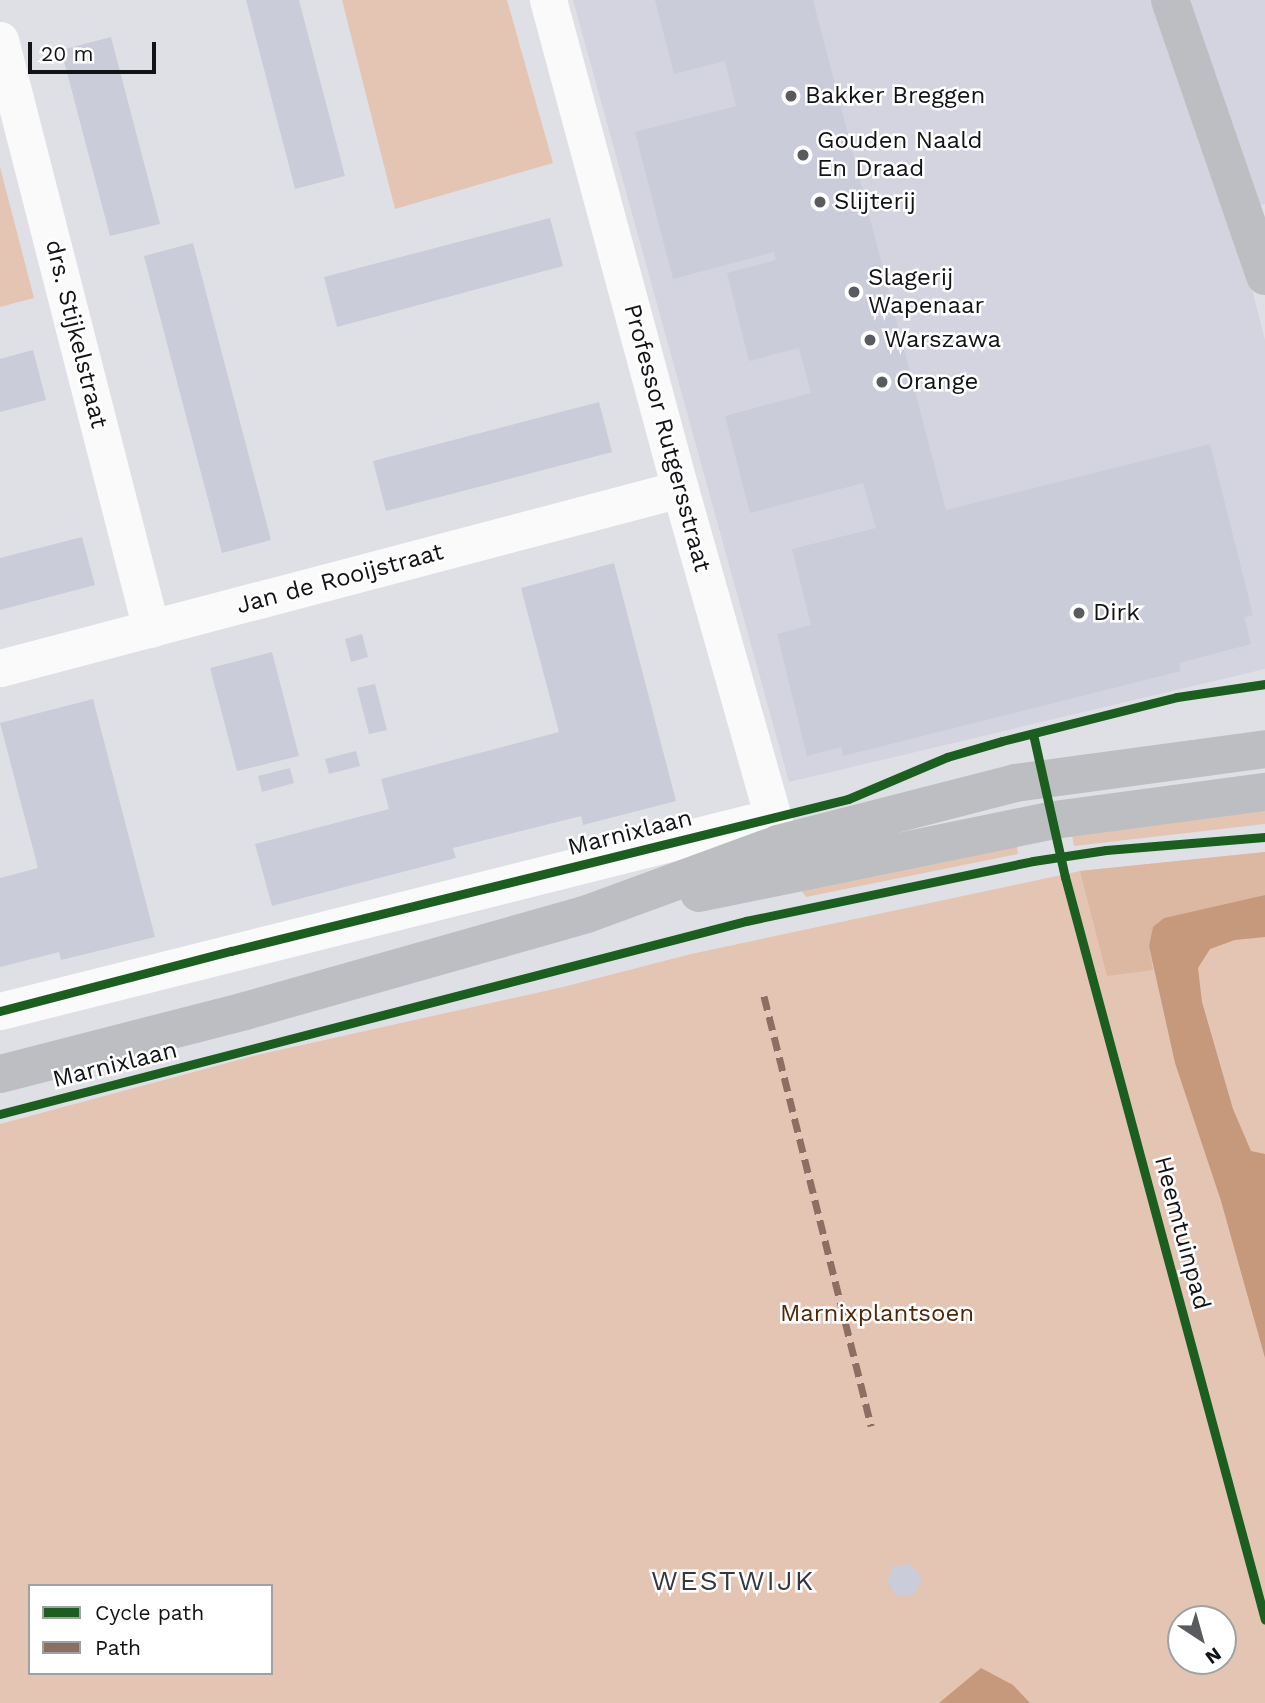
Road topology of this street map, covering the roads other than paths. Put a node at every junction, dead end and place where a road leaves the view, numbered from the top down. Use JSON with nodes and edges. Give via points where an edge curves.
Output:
{"nodes":[{"id":1,"x":548,"y":0,"type":"edge"},
{"id":2,"x":1170,"y":0,"type":"edge"},
{"id":3,"x":0,"y":40,"type":"edge"},
{"id":4,"x":1265,"y":276,"type":"edge"},
{"id":5,"x":680,"y":489,"type":"junction"},
{"id":6,"x":151,"y":629,"type":"junction"},
{"id":7,"x":0,"y":668,"type":"edge"},
{"id":8,"x":1265,"y":749,"type":"edge"},
{"id":9,"x":1265,"y":792,"type":"edge"},
{"id":10,"x":779,"y":846,"type":"junction"},
{"id":11,"x":0,"y":1012,"type":"edge"},
{"id":12,"x":0,"y":1074,"type":"edge"}],
"edges":[{"from":1,"to":5,"type":"street","name":"Professor Rutgersstraat"},
{"from":2,"to":4,"type":"street"},
{"from":3,"to":6,"type":"street","name":"drs. Stijkelstraat"},
{"from":5,"to":6,"type":"street","name":"Jan de Rooijstraat"},
{"from":5,"to":10,"type":"street","name":"Professor Rutgersstraat"},
{"from":6,"to":7,"type":"street","name":"Jan de Rooijstraat"},
{"from":8,"to":10,"type":"street","name":"Marnixlaan","via":[[1042,776]]},
{"from":9,"to":10,"type":"street","name":"Marnixlaan","via":[[1054,820]]},
{"from":10,"to":11,"type":"street","name":"Marnixlaan"},
{"from":10,"to":12,"type":"street","name":"Marnixlaan","via":[[587,914],[246,1011]]}]}
